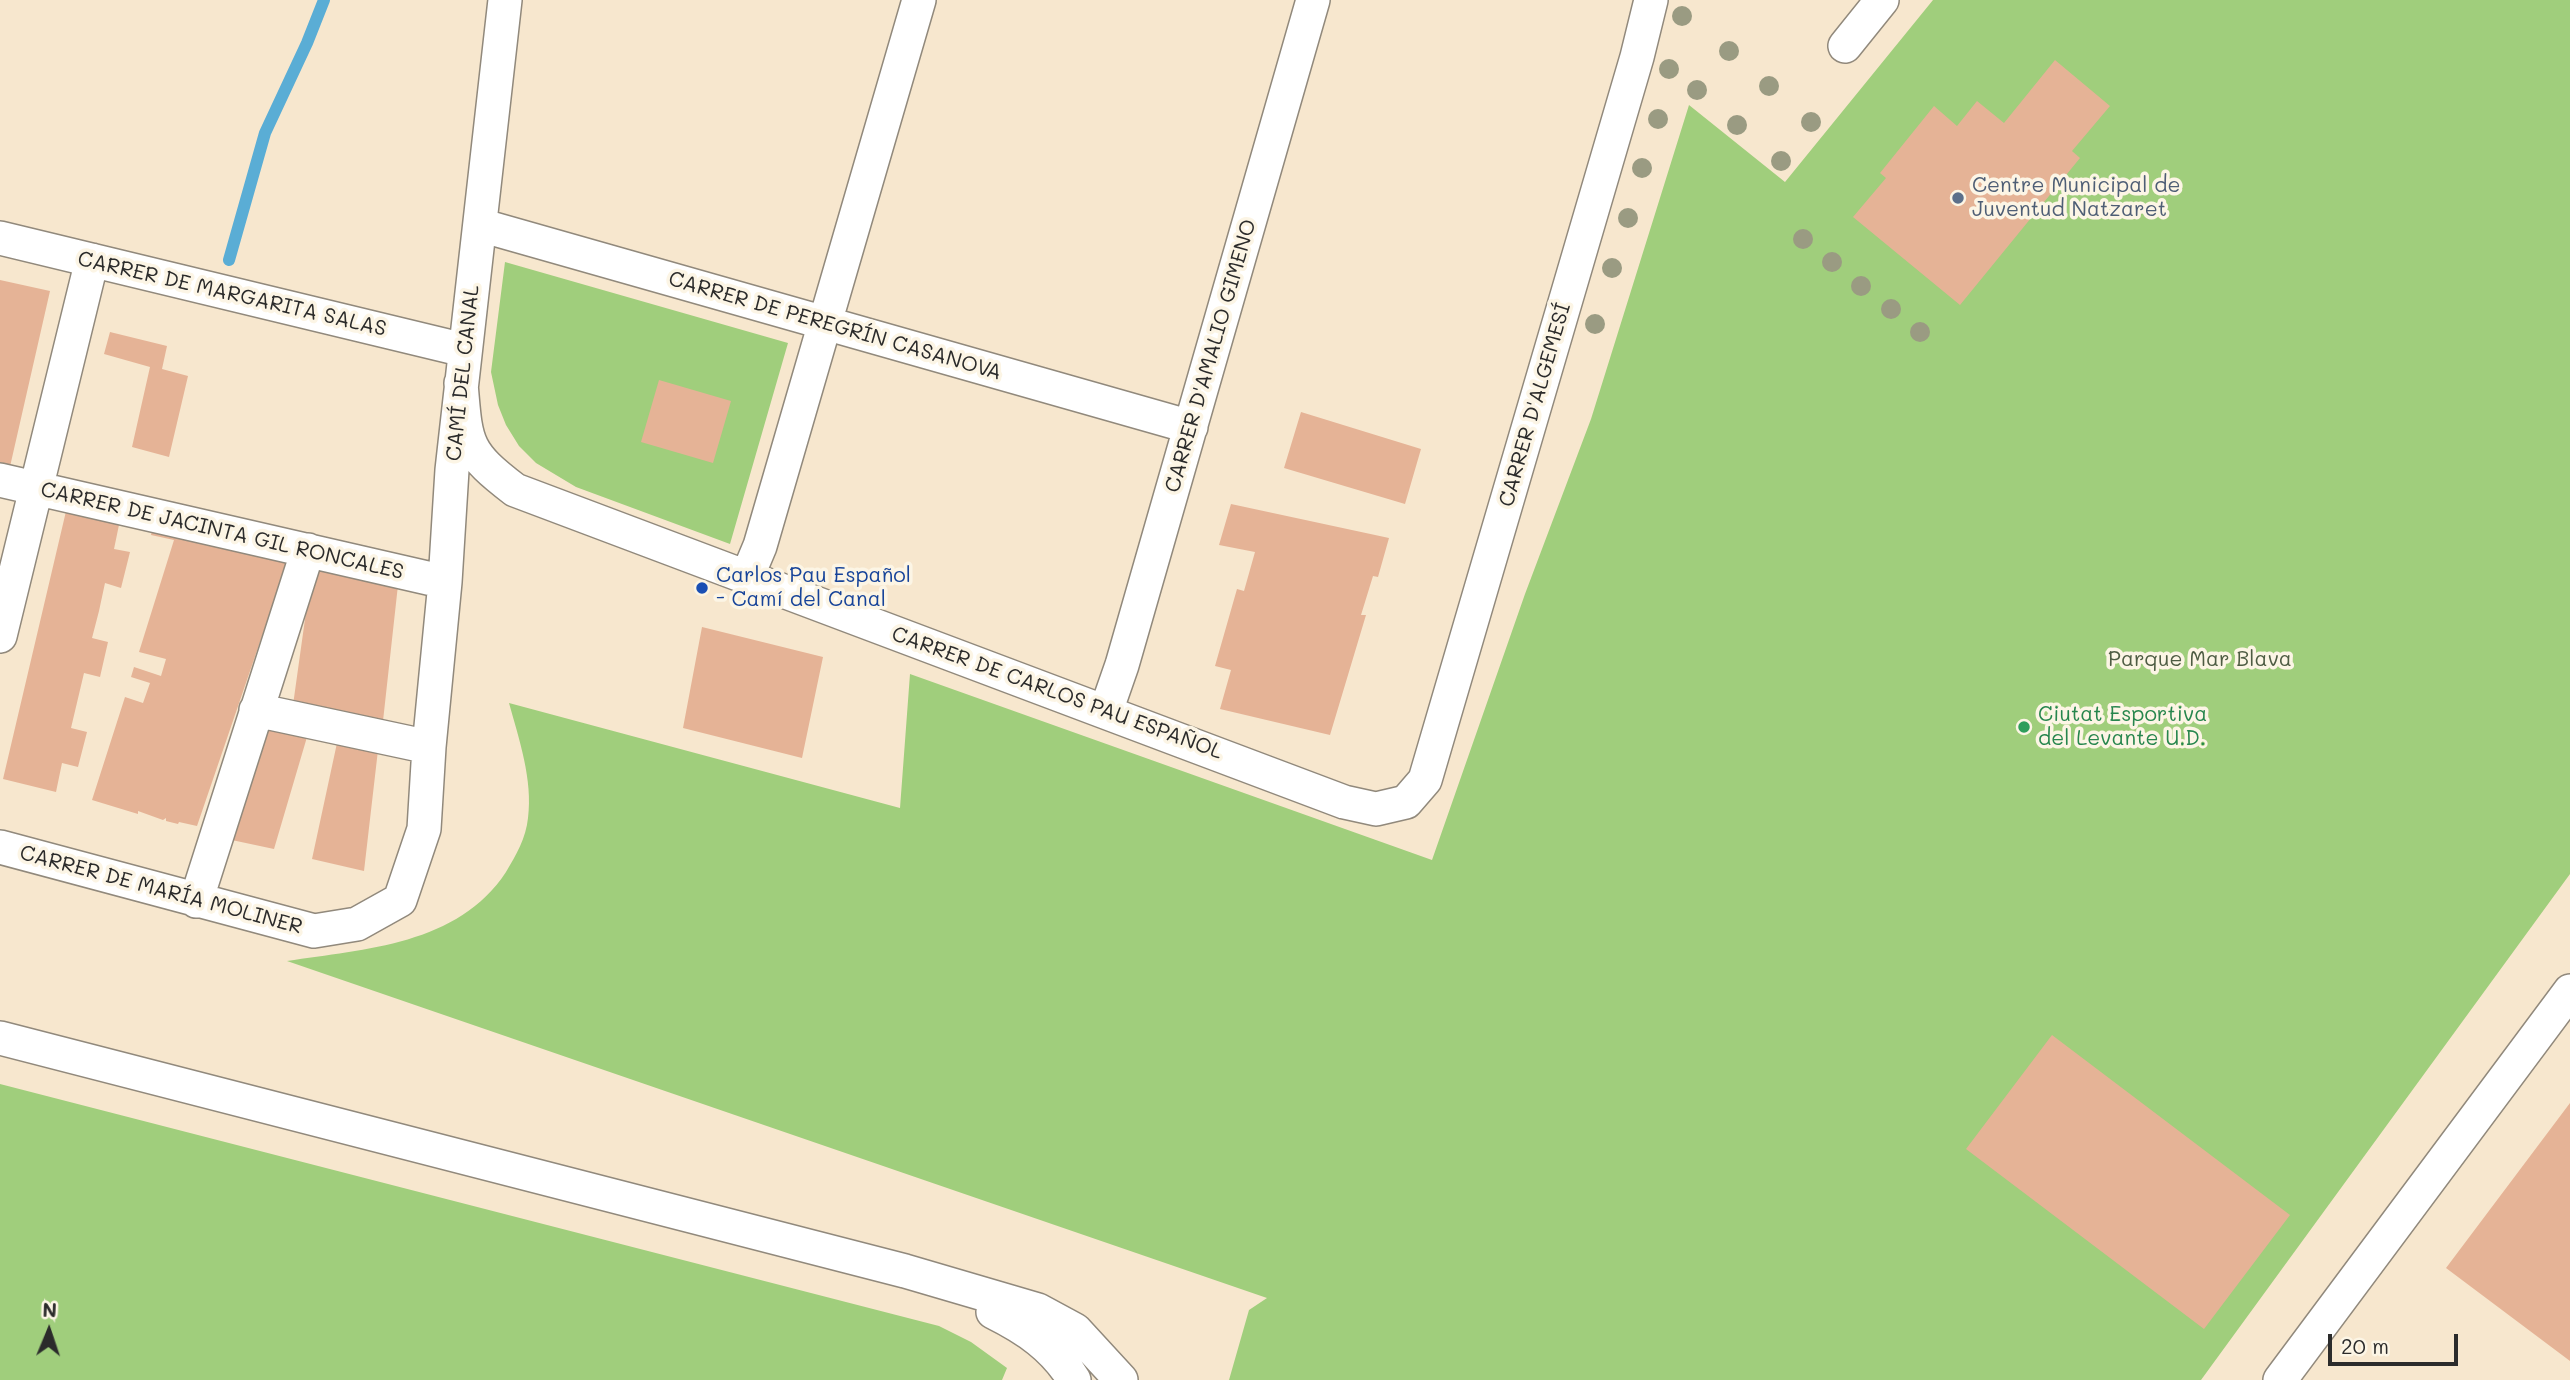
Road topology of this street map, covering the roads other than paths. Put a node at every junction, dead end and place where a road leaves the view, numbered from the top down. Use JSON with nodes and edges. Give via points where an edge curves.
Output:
{"nodes":[{"id":1,"x":505,"y":0,"type":"edge"},
{"id":2,"x":919,"y":0,"type":"edge"},
{"id":3,"x":1313,"y":0,"type":"edge"},
{"id":4,"x":1651,"y":0,"type":"edge"},
{"id":5,"x":1882,"y":0,"type":"edge"},
{"id":6,"x":1845,"y":46,"type":"dead end"},
{"id":7,"x":480,"y":225,"type":"junction"},
{"id":8,"x":0,"y":238,"type":"edge"},
{"id":9,"x":92,"y":260,"type":"junction"},
{"id":10,"x":825,"y":321,"type":"junction"},
{"id":11,"x":462,"y":367,"type":"junction"},
{"id":12,"x":1191,"y":427,"type":"junction"},
{"id":13,"x":0,"y":480,"type":"edge"},
{"id":14,"x":36,"y":488,"type":"junction"},
{"id":15,"x":307,"y":550,"type":"junction"},
{"id":16,"x":747,"y":577,"type":"junction"},
{"id":17,"x":445,"y":582,"type":"junction"},
{"id":18,"x":0,"y":636,"type":"edge"},
{"id":19,"x":256,"y":710,"type":"junction"},
{"id":20,"x":1106,"y":711,"type":"junction"},
{"id":21,"x":429,"y":747,"type":"junction"},
{"id":22,"x":1406,"y":803,"type":"joint"},
{"id":23,"x":0,"y":847,"type":"edge"},
{"id":24,"x":400,"y":900,"type":"joint"},
{"id":25,"x":196,"y":901,"type":"junction"},
{"id":26,"x":2570,"y":991,"type":"edge"},
{"id":27,"x":0,"y":1038,"type":"edge"},
{"id":28,"x":905,"y":1271,"type":"junction"},
{"id":29,"x":1074,"y":1380,"type":"edge"},
{"id":30,"x":1121,"y":1380,"type":"edge"},
{"id":31,"x":2280,"y":1380,"type":"edge"}],
"edges":[{"from":1,"to":7,"type":"street","name":"CAMÍ DEL CANAL"},
{"from":2,"to":10,"type":"street"},
{"from":3,"to":12,"type":"street","name":"CARRER D'AMALIO GIMENO"},
{"from":4,"to":22,"type":"street","name":"CARRER D'ALGEMESÍ","via":[[1425,780]]},
{"from":5,"to":6,"type":"street"},
{"from":7,"to":10,"type":"street","name":"CARRER DE PEREGRÍN CASANOVA"},
{"from":7,"to":11,"type":"street","name":"CAMÍ DEL CANAL"},
{"from":8,"to":9,"type":"street","name":"CARRER DE MARGARITA SALAS"},
{"from":9,"to":11,"type":"street","name":"CARRER DE MARGARITA SALAS"},
{"from":9,"to":14,"type":"street"},
{"from":10,"to":12,"type":"street","name":"CARRER DE PEREGRÍN CASANOVA"},
{"from":10,"to":16,"type":"street"},
{"from":11,"to":16,"type":"street","name":"CARRER DE CARLOS PAU ESPAÑOL","via":[[465,431],[474,454],[515,490]]},
{"from":11,"to":17,"type":"street","name":"CAMÍ DEL CANAL"},
{"from":12,"to":20,"type":"street","name":"CARRER D'AMALIO GIMENO"},
{"from":13,"to":14,"type":"street","name":"CARRER DE JACINTA GIL RONCALES"},
{"from":14,"to":15,"type":"street","name":"CARRER DE JACINTA GIL RONCALES"},
{"from":14,"to":18,"type":"street"},
{"from":15,"to":17,"type":"street","name":"CARRER DE JACINTA GIL RONCALES"},
{"from":15,"to":19,"type":"street"},
{"from":16,"to":20,"type":"street","name":"CARRER DE CARLOS PAU ESPAÑOL"},
{"from":17,"to":21,"type":"street","name":"CAMÍ DEL CANAL"},
{"from":19,"to":21,"type":"street"},
{"from":19,"to":25,"type":"street"},
{"from":20,"to":22,"type":"street","name":"CARRER DE CARLOS PAU ESPAÑOL","via":[[1344,802],[1376,809]]},
{"from":21,"to":24,"type":"street","name":"CAMÍ DEL CANAL","via":[[424,829]]},
{"from":23,"to":25,"type":"street","name":"CARRER DE MARÍA MOLINER"},
{"from":24,"to":25,"type":"street","name":"CARRER DE MARÍA MOLINER","via":[[357,924],[314,931]]},
{"from":26,"to":31,"type":"street"},
{"from":27,"to":28,"type":"street"},
{"from":28,"to":29,"type":"street","via":[[1023,1326],[1046,1344]]},
{"from":28,"to":30,"type":"street","via":[[1038,1310],[1075,1330]]}]}
